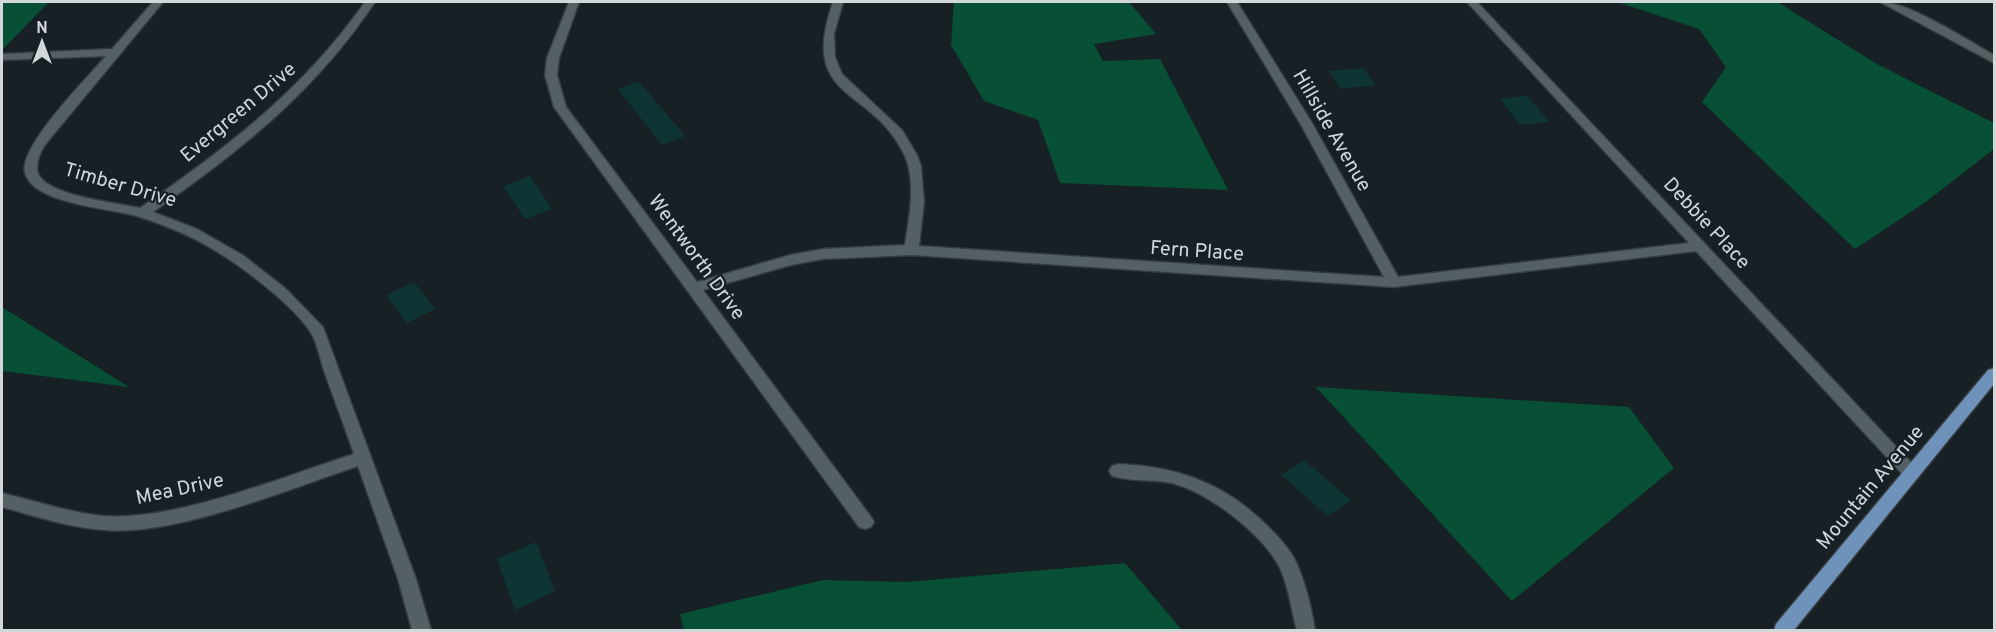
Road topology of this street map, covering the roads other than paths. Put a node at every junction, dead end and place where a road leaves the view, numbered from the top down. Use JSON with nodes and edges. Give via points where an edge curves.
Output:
{"nodes":[{"id":1,"x":158,"y":2,"type":"edge"},
{"id":2,"x":370,"y":2,"type":"edge"},
{"id":3,"x":574,"y":2,"type":"edge"},
{"id":4,"x":838,"y":2,"type":"edge"},
{"id":5,"x":1232,"y":2,"type":"edge"},
{"id":6,"x":1472,"y":2,"type":"edge"},
{"id":7,"x":1885,"y":2,"type":"edge"},
{"id":8,"x":117,"y":52,"type":"junction"},
{"id":9,"x":2,"y":57,"type":"edge"},
{"id":10,"x":1995,"y":60,"type":"edge"},
{"id":11,"x":142,"y":213,"type":"junction"},
{"id":12,"x":1700,"y":246,"type":"junction"},
{"id":13,"x":912,"y":250,"type":"junction"},
{"id":14,"x":1395,"y":282,"type":"junction"},
{"id":15,"x":694,"y":288,"type":"junction"},
{"id":16,"x":1995,"y":374,"type":"edge"},
{"id":17,"x":364,"y":457,"type":"junction"},
{"id":18,"x":1118,"y":471,"type":"dead end"},
{"id":19,"x":1912,"y":473,"type":"junction"},
{"id":20,"x":2,"y":500,"type":"edge"},
{"id":21,"x":865,"y":522,"type":"dead end"},
{"id":22,"x":422,"y":630,"type":"edge"},
{"id":23,"x":1306,"y":630,"type":"edge"},
{"id":24,"x":1783,"y":630,"type":"edge"}],
"edges":[{"from":1,"to":8,"type":"street","name":"Timber Drive"},
{"from":2,"to":11,"type":"street","name":"Evergreen Drive","via":[[297,94]]},
{"from":3,"to":15,"type":"street","name":"Wentworth Drive","via":[[553,58],[551,75],[560,107]]},
{"from":4,"to":13,"type":"street","via":[[827,33],[832,67],[848,89],[896,130],[911,156],[917,185]]},
{"from":5,"to":14,"type":"street","name":"Hillside Avenue","via":[[1306,123]]},
{"from":6,"to":12,"type":"street","name":"Debbie Place"},
{"from":7,"to":10,"type":"street"},
{"from":8,"to":9,"type":"street"},
{"from":8,"to":11,"type":"street","name":"Timber Drive","via":[[40,141],[30,166],[37,183],[54,193]]},
{"from":11,"to":17,"type":"street","name":"Timber Drive","via":[[207,240],[251,267],[301,311],[318,331]]},
{"from":12,"to":14,"type":"street","name":"Fern Place"},
{"from":12,"to":19,"type":"street","name":"Debbie Place"},
{"from":13,"to":14,"type":"street","name":"Fern Place","via":[[1326,281]]},
{"from":13,"to":15,"type":"street","name":"Fern Place","via":[[823,254]]},
{"from":15,"to":21,"type":"street","name":"Wentworth Drive"},
{"from":16,"to":19,"type":"main road","name":"Mountain Avenue"},
{"from":17,"to":20,"type":"street","name":"Mea Drive","via":[[249,495],[145,521],[105,523]]},
{"from":17,"to":22,"type":"street","name":"Timber Drive"},
{"from":18,"to":23,"type":"street","via":[[1145,471],[1190,480],[1234,508],[1273,543],[1286,561]]},
{"from":19,"to":24,"type":"main road","name":"Mountain Avenue"}]}
